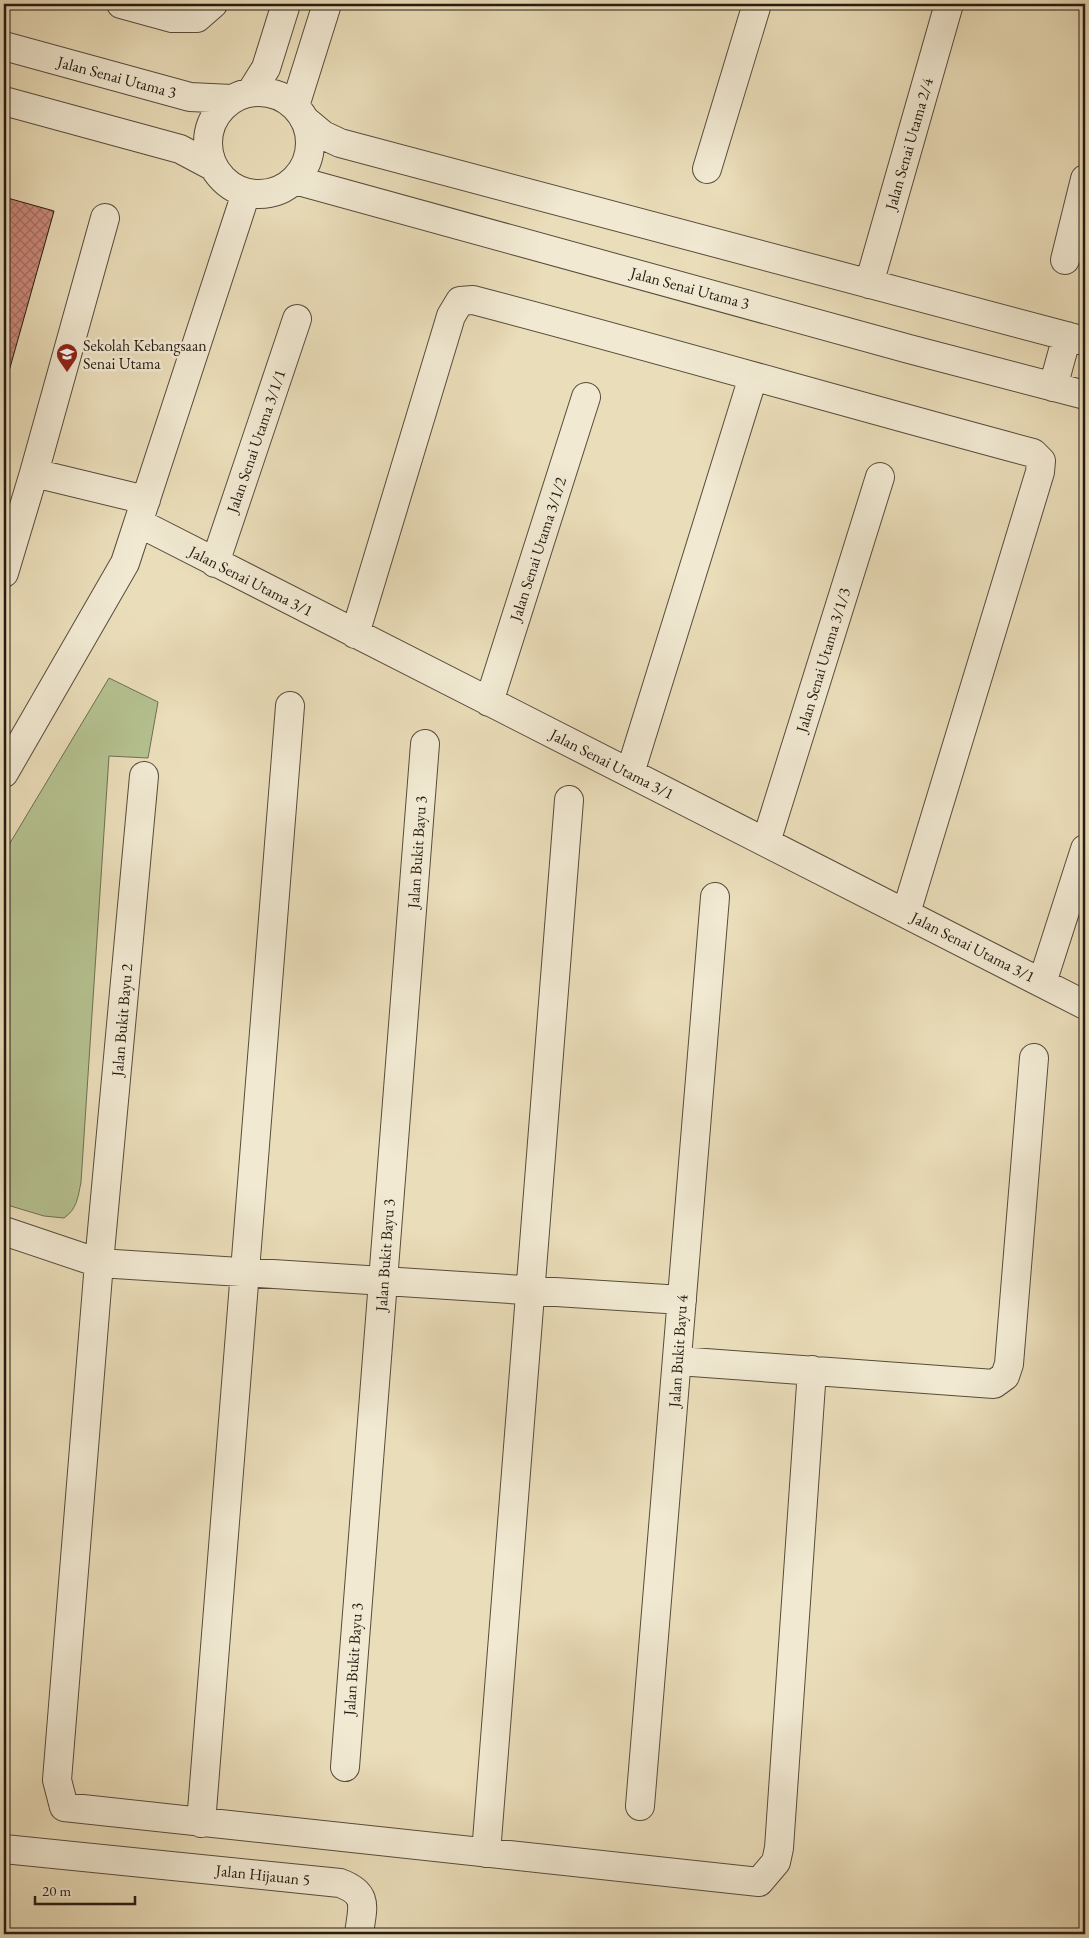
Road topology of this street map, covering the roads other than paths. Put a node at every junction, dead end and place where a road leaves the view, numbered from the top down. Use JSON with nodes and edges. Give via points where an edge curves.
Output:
{"nodes":[{"id":1,"x":121,"y":4,"type":"edge"},
{"id":2,"x":286,"y":4,"type":"edge"},
{"id":3,"x":327,"y":4,"type":"edge"},
{"id":4,"x":757,"y":4,"type":"edge"},
{"id":5,"x":949,"y":4,"type":"edge"},
{"id":6,"x":205,"y":11,"type":"edge"},
{"id":7,"x":4,"y":46,"type":"edge"},
{"id":8,"x":242,"y":95,"type":"junction"},
{"id":9,"x":4,"y":102,"type":"edge"},
{"id":10,"x":300,"y":113,"type":"junction"},
{"id":11,"x":212,"y":166,"type":"junction"},
{"id":12,"x":707,"y":169,"type":"dead end"},
{"id":13,"x":1085,"y":179,"type":"edge"},
{"id":14,"x":295,"y":180,"type":"junction"},
{"id":15,"x":246,"y":193,"type":"junction"},
{"id":16,"x":105,"y":218,"type":"dead end"},
{"id":17,"x":1065,"y":260,"type":"dead end"},
{"id":18,"x":869,"y":284,"type":"junction"},
{"id":19,"x":297,"y":319,"type":"dead end"},
{"id":20,"x":1076,"y":339,"type":"edge"},
{"id":21,"x":753,"y":377,"type":"junction"},
{"id":22,"x":1054,"y":387,"type":"junction"},
{"id":23,"x":1085,"y":395,"type":"edge"},
{"id":24,"x":586,"y":397,"type":"dead end"},
{"id":25,"x":34,"y":473,"type":"junction"},
{"id":26,"x":880,"y":477,"type":"dead end"},
{"id":27,"x":142,"y":512,"type":"junction"},
{"id":28,"x":215,"y":562,"type":"junction"},
{"id":29,"x":4,"y":573,"type":"edge"},
{"id":30,"x":355,"y":634,"type":"junction"},
{"id":31,"x":489,"y":702,"type":"junction"},
{"id":32,"x":290,"y":706,"type":"dead end"},
{"id":33,"x":425,"y":744,"type":"dead end"},
{"id":34,"x":4,"y":773,"type":"edge"},
{"id":35,"x":630,"y":773,"type":"junction"},
{"id":36,"x":144,"y":776,"type":"dead end"},
{"id":37,"x":569,"y":800,"type":"dead end"},
{"id":38,"x":766,"y":842,"type":"junction"},
{"id":39,"x":1085,"y":849,"type":"edge"},
{"id":40,"x":715,"y":897,"type":"dead end"},
{"id":41,"x":906,"y":913,"type":"junction"},
{"id":42,"x":1042,"y":983,"type":"junction"},
{"id":43,"x":1085,"y":1004,"type":"edge"},
{"id":44,"x":1034,"y":1058,"type":"dead end"},
{"id":45,"x":4,"y":1231,"type":"edge"},
{"id":46,"x":99,"y":1263,"type":"junction"},
{"id":47,"x":244,"y":1273,"type":"junction"},
{"id":48,"x":383,"y":1281,"type":"junction"},
{"id":49,"x":530,"y":1290,"type":"junction"},
{"id":50,"x":682,"y":1300,"type":"junction"},
{"id":51,"x":678,"y":1361,"type":"junction"},
{"id":52,"x":812,"y":1370,"type":"junction"},
{"id":53,"x":345,"y":1767,"type":"dead end"},
{"id":54,"x":640,"y":1806,"type":"dead end"},
{"id":55,"x":201,"y":1823,"type":"junction"},
{"id":56,"x":4,"y":1849,"type":"edge"},
{"id":57,"x":486,"y":1853,"type":"junction"},
{"id":58,"x":359,"y":1934,"type":"edge"}],
"edges":[{"from":1,"to":6,"type":"street","via":[[172,18]]},
{"from":2,"to":8,"type":"street","via":[[266,68]]},
{"from":3,"to":10,"type":"street"},
{"from":4,"to":12,"type":"street"},
{"from":5,"to":18,"type":"street","name":"Jalan Senai Utama 2/4"},
{"from":7,"to":8,"type":"street","name":"Jalan Senai Utama 3","via":[[190,97]]},
{"from":8,"to":10,"type":"street","via":[[267,92],[282,97]]},
{"from":8,"to":11,"type":"street","via":[[221,108],[212,121],[207,152]]},
{"from":9,"to":11,"type":"street","via":[[180,149]]},
{"from":10,"to":14,"type":"street","via":[[310,135],[309,152],[305,167]]},
{"from":10,"to":18,"type":"street","via":[[323,136],[340,143]]},
{"from":11,"to":15,"type":"street","via":[[222,180]]},
{"from":13,"to":17,"type":"street"},
{"from":14,"to":15,"type":"street","via":[[282,190],[266,195]]},
{"from":14,"to":22,"type":"street","name":"Jalan Senai Utama 3"},
{"from":15,"to":27,"type":"street"},
{"from":16,"to":25,"type":"street"},
{"from":18,"to":20,"type":"street"},
{"from":19,"to":28,"type":"street","name":"Jalan Senai Utama 3/1/1"},
{"from":20,"to":22,"type":"street"},
{"from":21,"to":30,"type":"street","via":[[473,300],[460,302],[451,316]]},
{"from":21,"to":35,"type":"street"},
{"from":21,"to":41,"type":"street","via":[[1033,454],[1041,461],[1038,481]]},
{"from":22,"to":23,"type":"street","name":"Jalan Senai Utama 3"},
{"from":24,"to":31,"type":"street","name":"Jalan Senai Utama 3/1/2"},
{"from":25,"to":27,"type":"street","name":"Jalan Senai Utama 3/1"},
{"from":25,"to":29,"type":"street"},
{"from":26,"to":38,"type":"street","name":"Jalan Senai Utama 3/1/3"},
{"from":27,"to":28,"type":"street","name":"Jalan Senai Utama 3/1"},
{"from":27,"to":34,"type":"street","via":[[125,563]]},
{"from":28,"to":30,"type":"street","name":"Jalan Senai Utama 3/1"},
{"from":30,"to":31,"type":"street","name":"Jalan Senai Utama 3/1"},
{"from":31,"to":35,"type":"street","name":"Jalan Senai Utama 3/1"},
{"from":32,"to":47,"type":"street"},
{"from":33,"to":48,"type":"street","name":"Jalan Bukit Bayu 3"},
{"from":35,"to":38,"type":"street","name":"Jalan Senai Utama 3/1"},
{"from":36,"to":46,"type":"street","name":"Jalan Bukit Bayu 2"},
{"from":37,"to":49,"type":"street"},
{"from":38,"to":41,"type":"street","name":"Jalan Senai Utama 3/1"},
{"from":39,"to":42,"type":"street"},
{"from":40,"to":50,"type":"street","name":"Jalan Bukit Bayu 4"},
{"from":41,"to":42,"type":"street","name":"Jalan Senai Utama 3/1"},
{"from":42,"to":43,"type":"street","name":"Jalan Senai Utama 3/1"},
{"from":44,"to":52,"type":"street","via":[[1006,1376],[994,1384]]},
{"from":45,"to":46,"type":"street"},
{"from":46,"to":47,"type":"street"},
{"from":46,"to":55,"type":"street","name":"Jalan Bukit Bayu 2","via":[[57,1780],[64,1807]]},
{"from":47,"to":48,"type":"street"},
{"from":47,"to":55,"type":"street"},
{"from":48,"to":49,"type":"street"},
{"from":48,"to":53,"type":"street","name":"Jalan Bukit Bayu 3"},
{"from":49,"to":50,"type":"street"},
{"from":49,"to":57,"type":"street"},
{"from":50,"to":51,"type":"street","name":"Jalan Bukit Bayu 4"},
{"from":51,"to":52,"type":"street"},
{"from":51,"to":54,"type":"street","name":"Jalan Bukit Bayu 4"},
{"from":52,"to":57,"type":"street","via":[[776,1862],[759,1882]]},
{"from":55,"to":57,"type":"street"},
{"from":56,"to":58,"type":"street","name":"Jalan Hijauan 5","via":[[340,1883],[354,1888],[360,1895]]}]}
